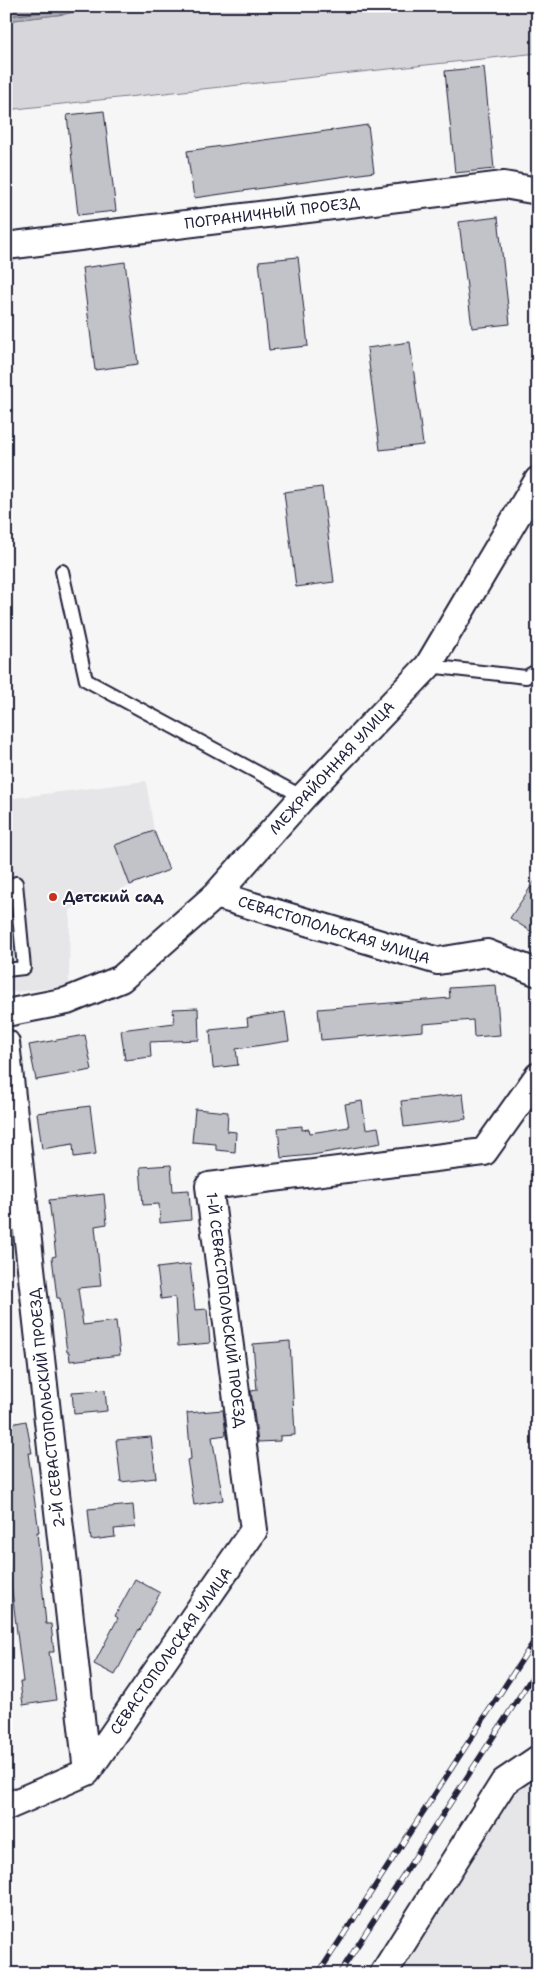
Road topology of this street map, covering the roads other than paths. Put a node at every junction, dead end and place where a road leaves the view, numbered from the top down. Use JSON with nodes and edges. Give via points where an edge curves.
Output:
{"nodes":[{"id":1,"x":538,"y":191,"type":"edge"},
{"id":2,"x":6,"y":246,"type":"edge"},
{"id":3,"x":538,"y":480,"type":"edge"},
{"id":4,"x":62,"y":571,"type":"dead end"},
{"id":5,"x":428,"y":666,"type":"junction"},
{"id":6,"x":538,"y":670,"type":"edge"},
{"id":7,"x":303,"y":797,"type":"junction"},
{"id":8,"x":16,"y":883,"type":"dead end"},
{"id":9,"x":216,"y":895,"type":"junction"},
{"id":10,"x":6,"y":970,"type":"edge"},
{"id":11,"x":538,"y":973,"type":"edge"},
{"id":12,"x":6,"y":1013,"type":"edge"},
{"id":13,"x":6,"y":1043,"type":"edge"},
{"id":14,"x":538,"y":1076,"type":"edge"},
{"id":15,"x":254,"y":1530,"type":"joint"},
{"id":16,"x":538,"y":1759,"type":"edge"},
{"id":17,"x":87,"y":1772,"type":"junction"},
{"id":18,"x":6,"y":1807,"type":"edge"},
{"id":19,"x":383,"y":1974,"type":"edge"}],
"edges":[{"from":1,"to":2,"type":"street","name":"ПОГРАНИЧНЫЙ ПРОЕЗД","via":[[504,185]]},
{"from":3,"to":5,"type":"street","name":"МЕЖРАЙОННАЯ УЛИЦА"},
{"from":4,"to":7,"type":"lane","via":[[86,680]]},
{"from":5,"to":6,"type":"lane","via":[[526,677]]},
{"from":5,"to":7,"type":"street","name":"МЕЖРАЙОННАЯ УЛИЦА"},
{"from":7,"to":9,"type":"street","name":"МЕЖРАЙОННАЯ УЛИЦА"},
{"from":8,"to":10,"type":"lane","via":[[24,968]]},
{"from":9,"to":11,"type":"street","name":"СЕВАСТОПОЛЬСКАЯ УЛИЦА","via":[[438,961],[487,953]]},
{"from":9,"to":12,"type":"street","name":"МЕЖРАЙОННАЯ УЛИЦА","via":[[121,979],[68,1001]]},
{"from":13,"to":17,"type":"street","name":"2-Й СЕВАСТОПОЛЬСКИЙ ПРОЕЗД"},
{"from":14,"to":15,"type":"street","name":"1-Й СЕВАСТОПОЛЬСКИЙ ПРОЕЗД","via":[[484,1152],[209,1186]]},
{"from":15,"to":17,"type":"street","name":"СЕВАСТОПОЛЬСКАЯ УЛИЦА"},
{"from":16,"to":19,"type":"street","via":[[504,1782]]},
{"from":17,"to":18,"type":"street"}]}
